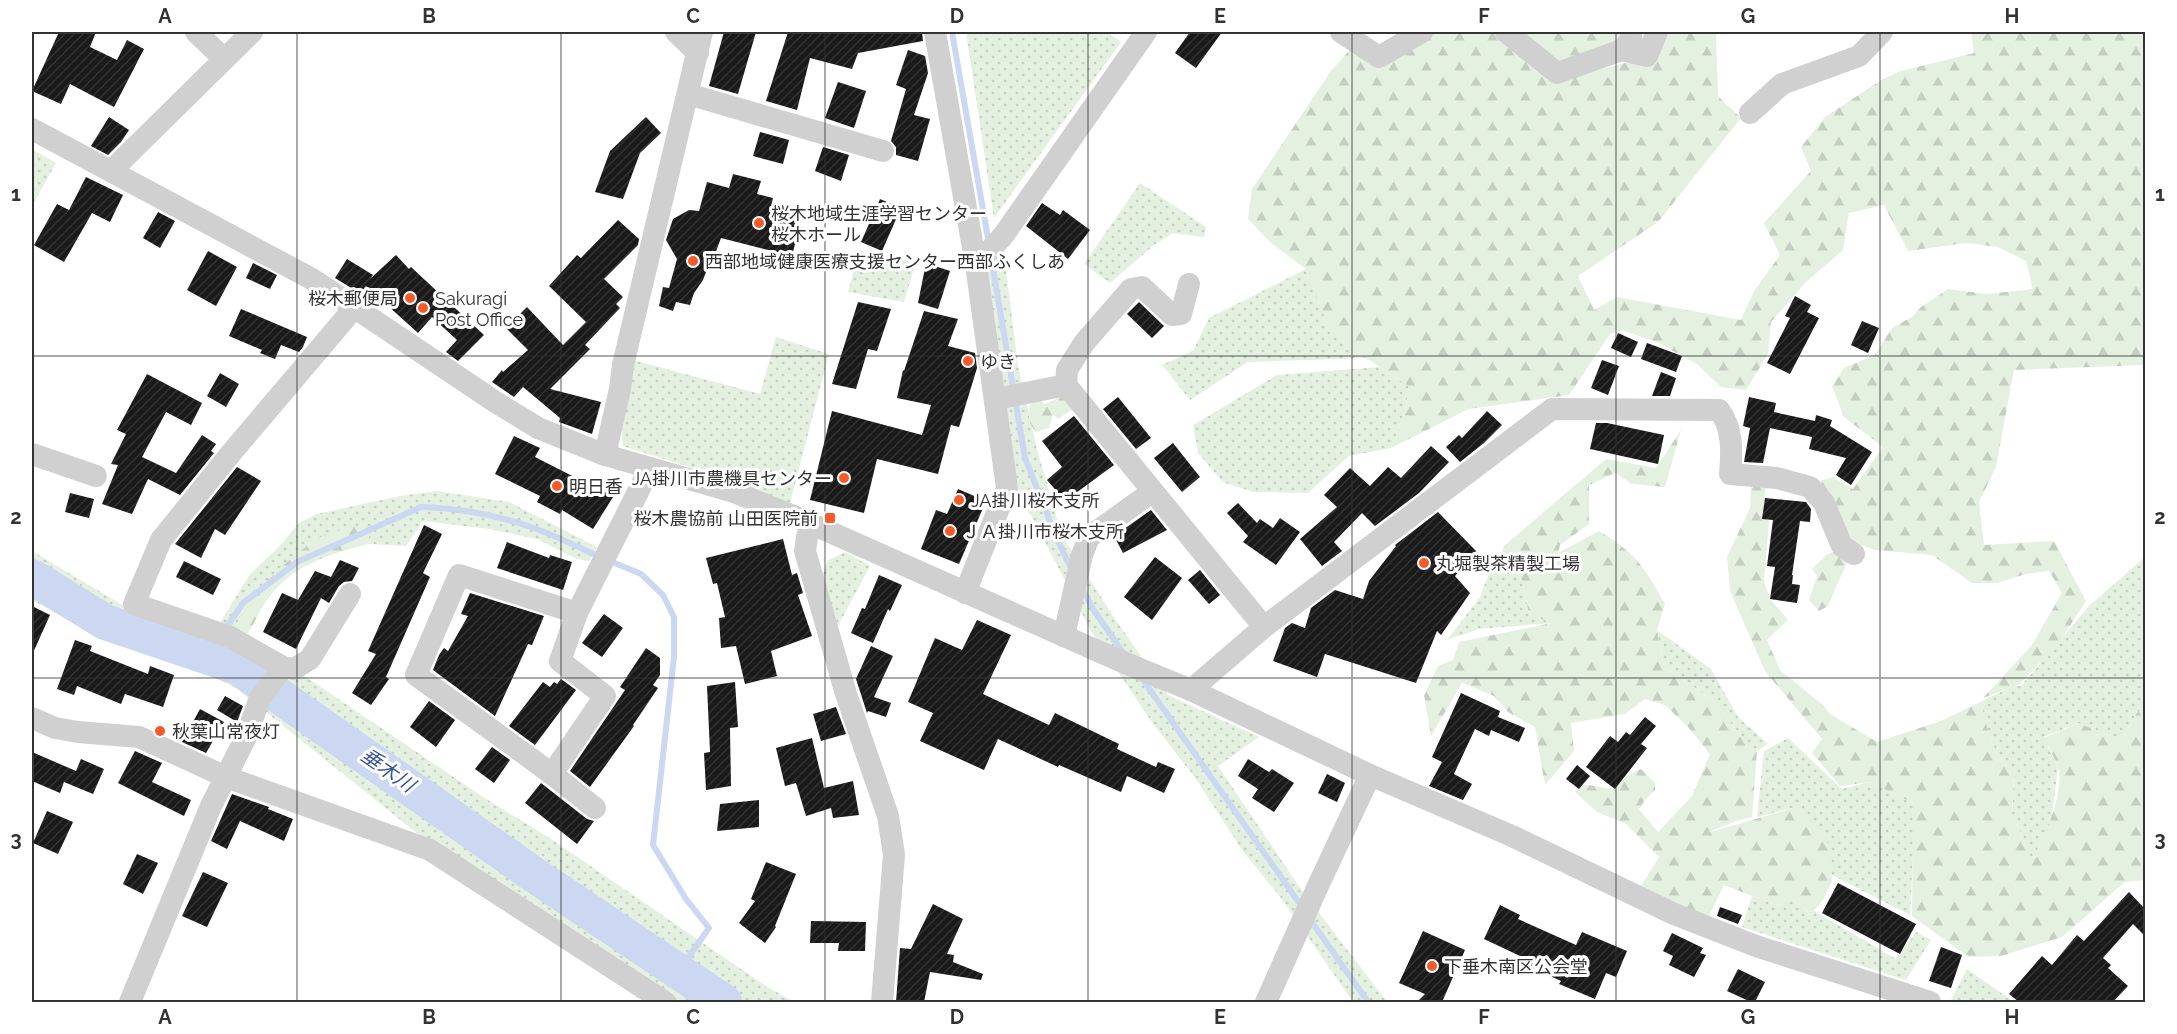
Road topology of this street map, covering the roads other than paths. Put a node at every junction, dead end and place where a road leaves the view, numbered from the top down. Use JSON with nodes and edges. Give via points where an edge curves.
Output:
{"nodes":[{"id":1,"x":196,"y":32,"type":"edge"},
{"id":2,"x":252,"y":32,"type":"edge"},
{"id":3,"x":676,"y":32,"type":"edge"},
{"id":4,"x":935,"y":32,"type":"edge"},
{"id":5,"x":1146,"y":32,"type":"edge"},
{"id":6,"x":1341,"y":32,"type":"edge"},
{"id":7,"x":1422,"y":32,"type":"edge"},
{"id":8,"x":1506,"y":32,"type":"edge"},
{"id":9,"x":1657,"y":32,"type":"edge"},
{"id":10,"x":1882,"y":32,"type":"edge"},
{"id":11,"x":1627,"y":41,"type":"edge"},
{"id":12,"x":700,"y":42,"type":"edge"},
{"id":13,"x":224,"y":59,"type":"junction"},
{"id":14,"x":688,"y":94,"type":"junction"},
{"id":15,"x":1750,"y":112,"type":"dead end"},
{"id":16,"x":32,"y":129,"type":"edge"},
{"id":17,"x":883,"y":151,"type":"dead end"},
{"id":18,"x":111,"y":171,"type":"junction"},
{"id":19,"x":976,"y":265,"type":"junction"},
{"id":20,"x":1189,"y":284,"type":"dead end"},
{"id":21,"x":355,"y":307,"type":"junction"},
{"id":22,"x":1066,"y":385,"type":"junction"},
{"id":23,"x":998,"y":398,"type":"junction"},
{"id":24,"x":32,"y":454,"type":"edge"},
{"id":25,"x":605,"y":455,"type":"junction"},
{"id":26,"x":650,"y":468,"type":"junction"},
{"id":27,"x":96,"y":476,"type":"dead end"},
{"id":28,"x":1152,"y":492,"type":"junction"},
{"id":29,"x":811,"y":524,"type":"junction"},
{"id":30,"x":1854,"y":554,"type":"dead end"},
{"id":31,"x":965,"y":593,"type":"junction"},
{"id":32,"x":350,"y":594,"type":"dead end"},
{"id":33,"x":577,"y":613,"type":"junction"},
{"id":34,"x":1263,"y":627,"type":"junction"},
{"id":35,"x":1064,"y":636,"type":"junction"},
{"id":36,"x":282,"y":668,"type":"junction"},
{"id":37,"x":1191,"y":690,"type":"junction"},
{"id":38,"x":32,"y":718,"type":"edge"},
{"id":39,"x":552,"y":774,"type":"junction"},
{"id":40,"x":1370,"y":775,"type":"junction"},
{"id":41,"x":226,"y":777,"type":"junction"},
{"id":42,"x":595,"y":808,"type":"dead end"},
{"id":43,"x":130,"y":1002,"type":"edge"},
{"id":44,"x":665,"y":1002,"type":"edge"},
{"id":45,"x":882,"y":1002,"type":"edge"},
{"id":46,"x":1266,"y":1002,"type":"edge"},
{"id":47,"x":1930,"y":1002,"type":"edge"}],
"edges":[{"from":1,"to":13,"type":"street"},
{"from":2,"to":13,"type":"street"},
{"from":3,"to":12,"type":"street"},
{"from":4,"to":19,"type":"street"},
{"from":5,"to":19,"type":"street","via":[[1003,236]]},
{"from":6,"to":7,"type":"street","via":[[1379,57]]},
{"from":8,"to":11,"type":"street","via":[[1557,73]]},
{"from":9,"to":11,"type":"street","via":[[1647,56]]},
{"from":10,"to":15,"type":"street","via":[[1859,56],[1782,84]]},
{"from":12,"to":14,"type":"street"},
{"from":13,"to":18,"type":"street"},
{"from":14,"to":17,"type":"street"},
{"from":14,"to":25,"type":"street"},
{"from":16,"to":18,"type":"street"},
{"from":18,"to":21,"type":"street","via":[[312,279]]},
{"from":19,"to":23,"type":"street"},
{"from":20,"to":22,"type":"street","via":[[1181,314],[1172,315],[1142,287],[1131,289],[1084,343],[1067,370]]},
{"from":21,"to":25,"type":"street","via":[[537,428]]},
{"from":21,"to":36,"type":"street","via":[[161,540],[134,604],[230,637]]},
{"from":22,"to":23,"type":"street"},
{"from":22,"to":28,"type":"street"},
{"from":23,"to":31,"type":"street","via":[[1007,488]]},
{"from":24,"to":27,"type":"street"},
{"from":25,"to":26,"type":"street"},
{"from":26,"to":29,"type":"street","via":[[734,492]]},
{"from":26,"to":33,"type":"street"},
{"from":28,"to":34,"type":"street"},
{"from":28,"to":35,"type":"street","via":[[1089,537]]},
{"from":29,"to":31,"type":"street"},
{"from":29,"to":45,"type":"street","via":[[806,551],[846,694],[888,816],[894,855]]},
{"from":30,"to":34,"type":"street","via":[[1842,546],[1824,503],[1810,487],[1777,478],[1730,474],[1728,422],[1719,410],[1552,409]]},
{"from":31,"to":35,"type":"street"},
{"from":32,"to":36,"type":"street","via":[[310,659],[294,669]]},
{"from":33,"to":39,"type":"street","via":[[560,662],[605,696]]},
{"from":33,"to":39,"type":"street","via":[[459,575],[416,675]]},
{"from":34,"to":37,"type":"street"},
{"from":35,"to":37,"type":"street"},
{"from":36,"to":41,"type":"street","via":[[259,700]]},
{"from":37,"to":40,"type":"street"},
{"from":38,"to":41,"type":"street","via":[[55,729],[139,737]]},
{"from":39,"to":42,"type":"street"},
{"from":40,"to":46,"type":"street"},
{"from":40,"to":47,"type":"street","via":[[1512,836],[1674,914],[1756,946]]},
{"from":41,"to":43,"type":"street"},
{"from":41,"to":44,"type":"street","via":[[430,850]]}]}
